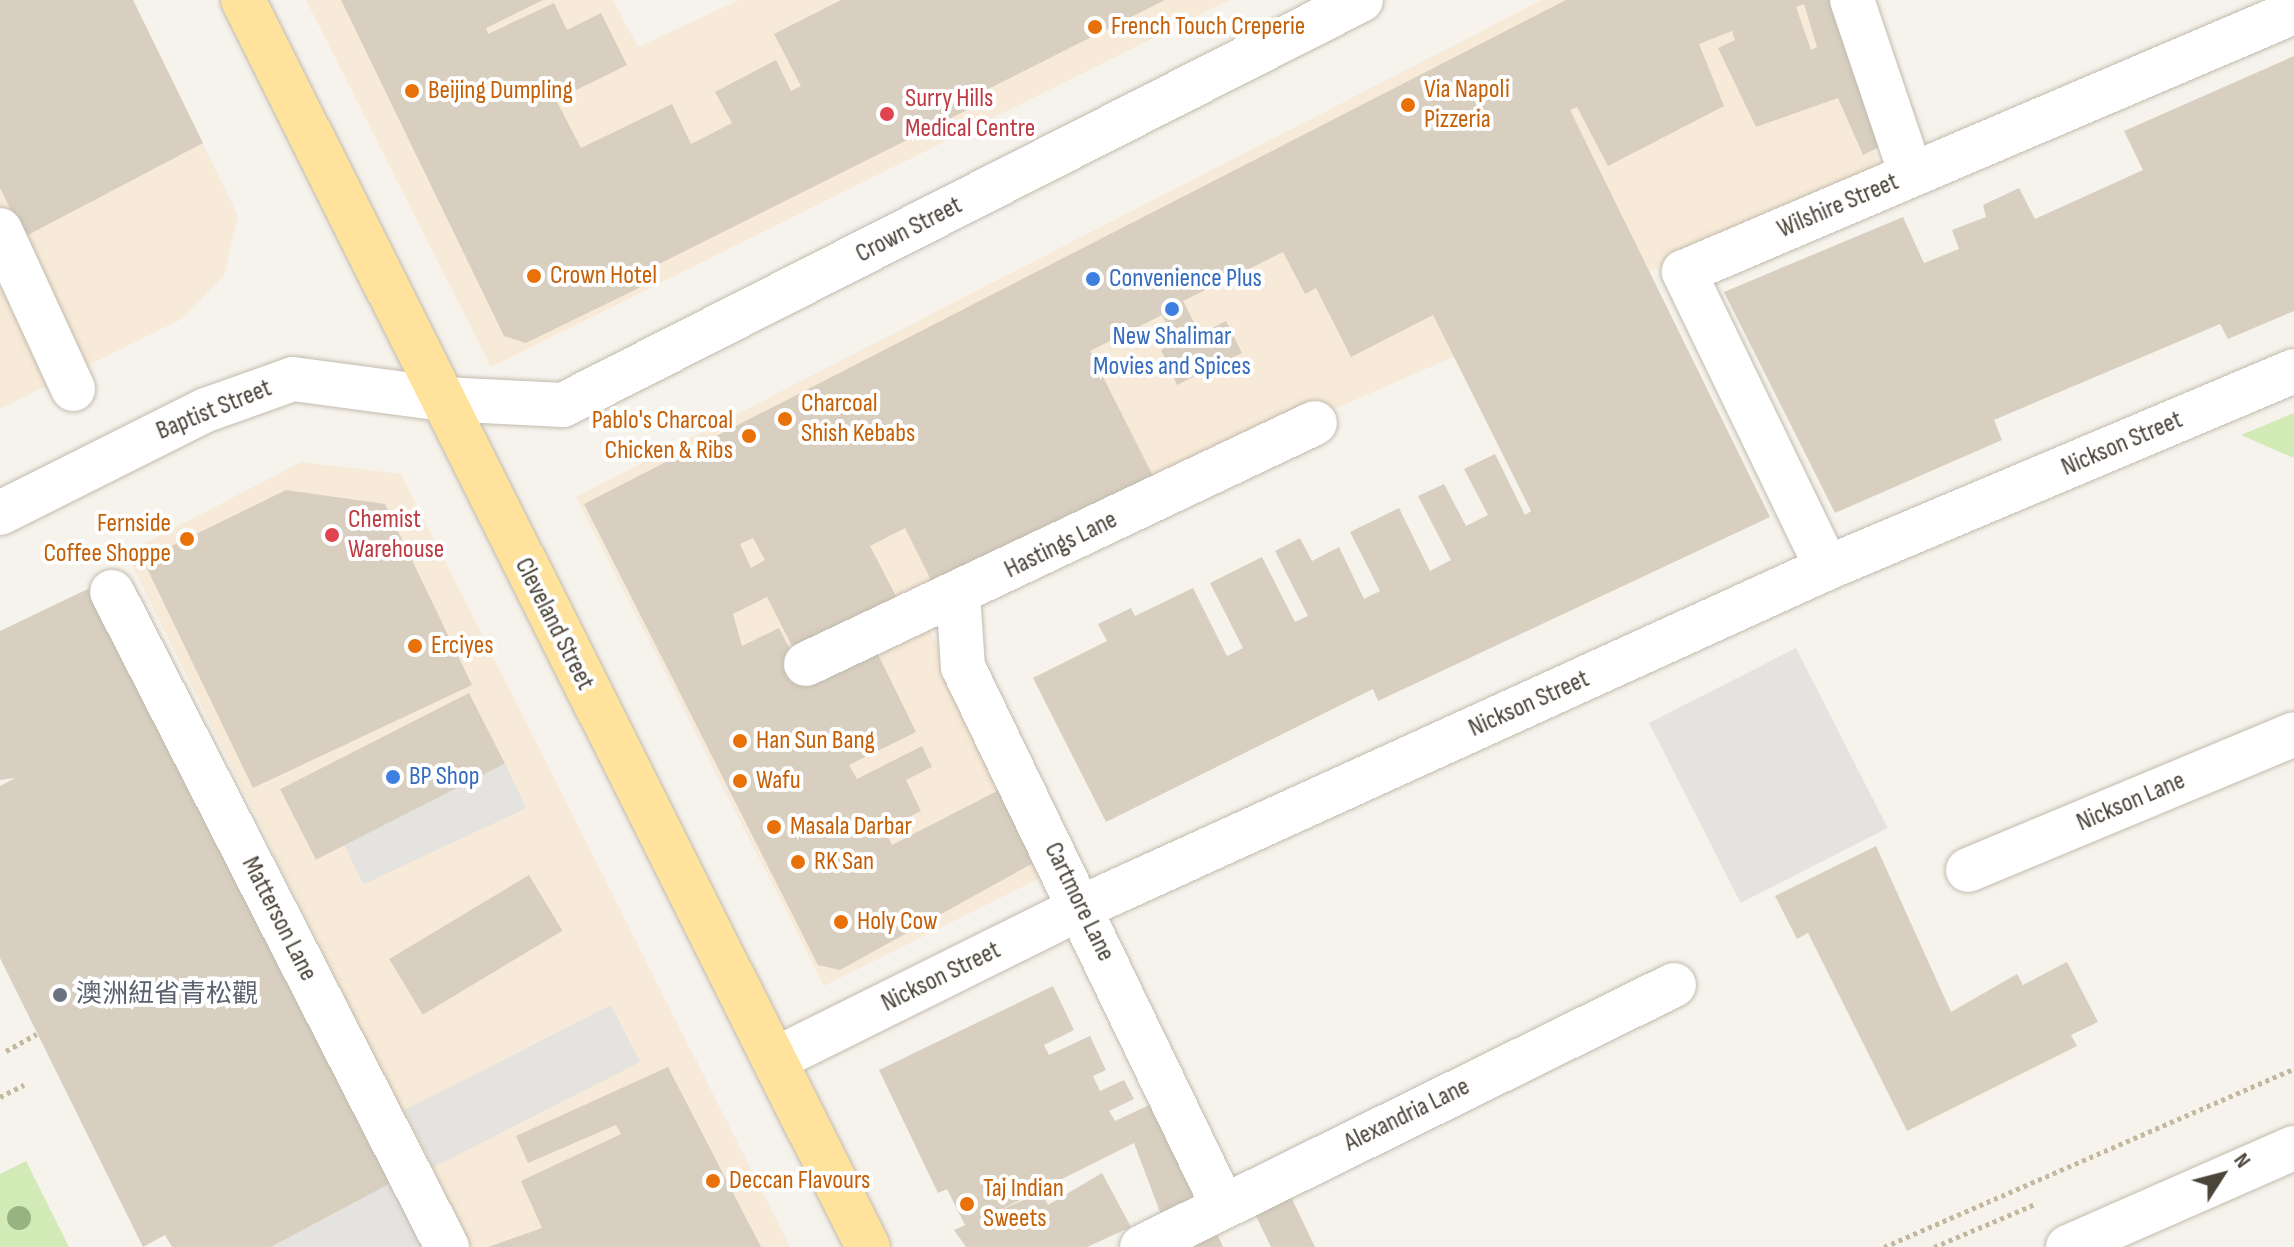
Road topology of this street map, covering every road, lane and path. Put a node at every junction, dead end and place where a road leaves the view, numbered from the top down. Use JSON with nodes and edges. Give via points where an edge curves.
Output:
{"nodes":[{"id":1,"x":243,"y":0,"type":"edge"},
{"id":2,"x":1361,"y":0,"type":"edge"},
{"id":3,"x":1852,"y":0,"type":"edge"},
{"id":4,"x":2294,"y":12,"type":"edge"},
{"id":5,"x":1911,"y":174,"type":"junction"},
{"id":6,"x":0,"y":230,"type":"edge"},
{"id":7,"x":2294,"y":371,"type":"edge"},
{"id":8,"x":73,"y":389,"type":"dead end"},
{"id":9,"x":443,"y":399,"type":"junction"},
{"id":10,"x":1315,"y":423,"type":"dead end"},
{"id":11,"x":0,"y":513,"type":"edge"},
{"id":12,"x":1827,"y":568,"type":"junction"},
{"id":13,"x":112,"y":592,"type":"dead end"},
{"id":14,"x":958,"y":594,"type":"junction"},
{"id":15,"x":806,"y":664,"type":"dead end"},
{"id":16,"x":2294,"y":734,"type":"edge"},
{"id":17,"x":1968,"y":870,"type":"dead end"},
{"id":18,"x":1082,"y":907,"type":"junction"},
{"id":19,"x":1674,"y":985,"type":"dead end"},
{"id":20,"x":37,"y":1034,"type":"dead end"},
{"id":21,"x":6,"y":1051,"type":"dead end"},
{"id":22,"x":774,"y":1060,"type":"junction"},
{"id":23,"x":2294,"y":1069,"type":"edge"},
{"id":24,"x":24,"y":1085,"type":"dead end"},
{"id":25,"x":0,"y":1097,"type":"edge"},
{"id":26,"x":2294,"y":1148,"type":"edge"},
{"id":27,"x":1222,"y":1204,"type":"junction"},
{"id":28,"x":2134,"y":1234,"type":"edge"},
{"id":29,"x":447,"y":1247,"type":"edge"},
{"id":30,"x":868,"y":1247,"type":"edge"},
{"id":31,"x":1142,"y":1247,"type":"edge"},
{"id":32,"x":1884,"y":1247,"type":"edge"},
{"id":33,"x":2068,"y":1247,"type":"edge"}],
"edges":[{"from":1,"to":9,"type":"main road","name":"Cleveland Street"},
{"from":2,"to":9,"type":"street","name":"Crown Street","via":[[563,405]]},
{"from":3,"to":5,"type":"street"},
{"from":4,"to":5,"type":"street","name":"Wilshire Street"},
{"from":5,"to":12,"type":"street","name":"Wilshire Street","via":[[1684,272]]},
{"from":6,"to":8,"type":"street"},
{"from":7,"to":12,"type":"street","name":"Nickson Street"},
{"from":9,"to":11,"type":"street","name":"Baptist Street","via":[[293,379],[206,410]]},
{"from":9,"to":22,"type":"main road","name":"Cleveland Street"},
{"from":10,"to":14,"type":"street","name":"Hastings Lane"},
{"from":12,"to":18,"type":"street","name":"Nickson Street"},
{"from":13,"to":29,"type":"street","name":"Matterson Lane"},
{"from":14,"to":15,"type":"street","name":"Hastings Lane"},
{"from":14,"to":18,"type":"street","name":"Cartmore Lane","via":[[963,667]]},
{"from":16,"to":17,"type":"street","name":"Nickson Lane"},
{"from":18,"to":22,"type":"street","name":"Nickson Street"},
{"from":18,"to":27,"type":"street","name":"Cartmore Lane"},
{"from":19,"to":27,"type":"street","name":"Alexandria Lane"},
{"from":20,"to":21,"type":"path"},
{"from":22,"to":30,"type":"main road","name":"Cleveland Street"},
{"from":23,"to":32,"type":"path"},
{"from":24,"to":25,"type":"path"},
{"from":26,"to":28,"type":"street"},
{"from":27,"to":31,"type":"street","name":"Alexandria Lane"},
{"from":28,"to":33,"type":"street"}]}
